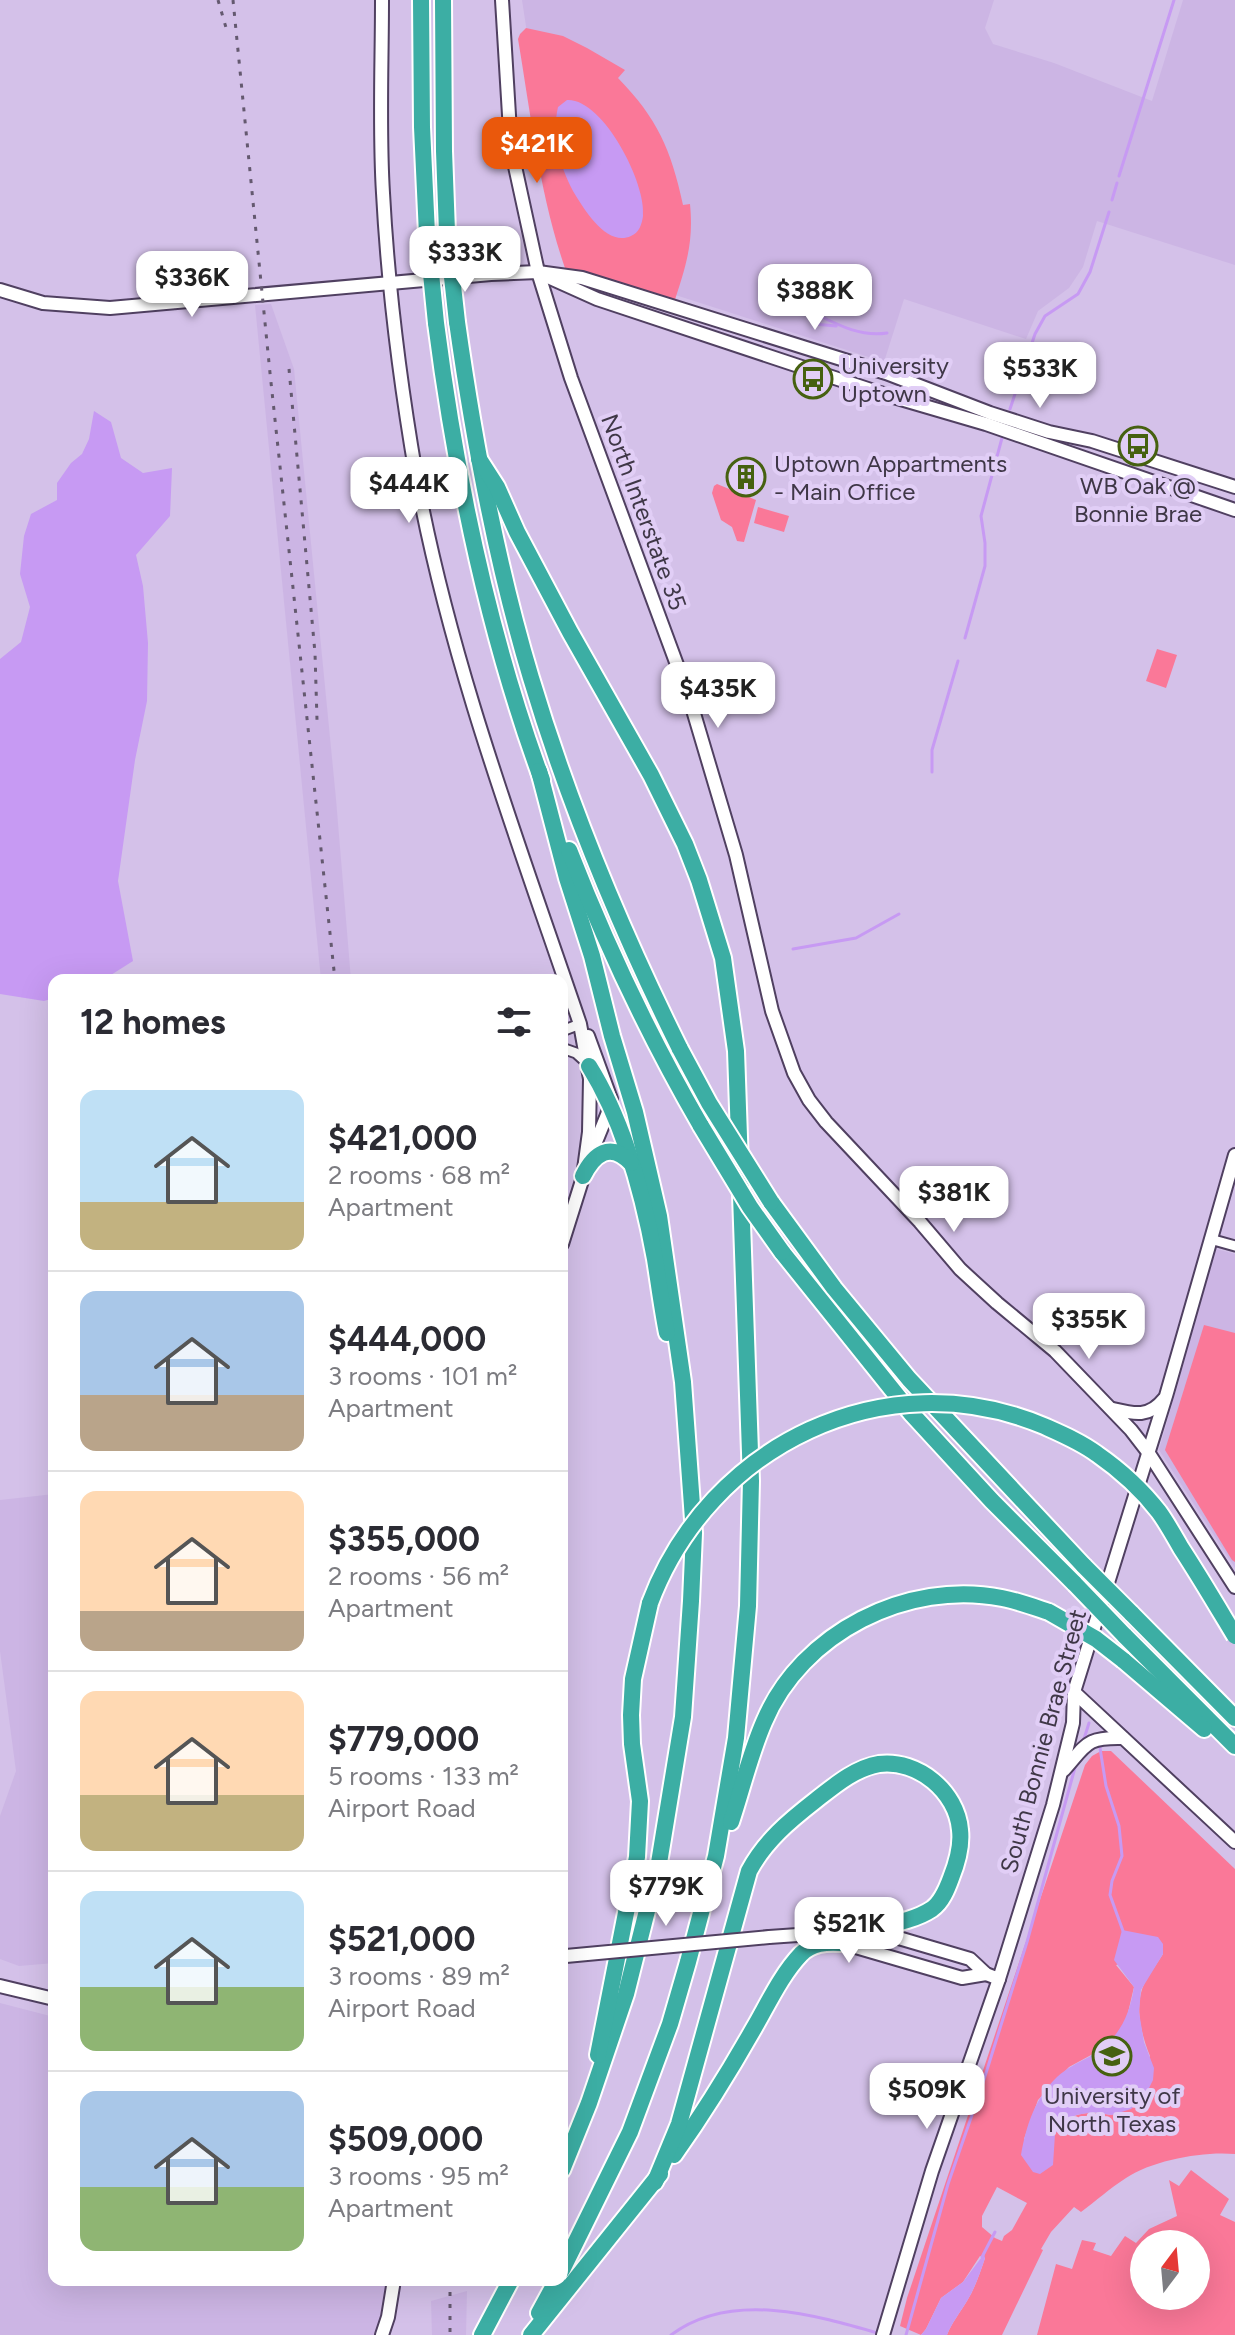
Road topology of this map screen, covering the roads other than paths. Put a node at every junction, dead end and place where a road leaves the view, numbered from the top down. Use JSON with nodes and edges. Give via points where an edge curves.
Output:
{"nodes":[{"id":1,"x":382,"y":0,"type":"edge"},
{"id":2,"x":421,"y":0,"type":"edge"},
{"id":3,"x":443,"y":0,"type":"edge"},
{"id":4,"x":502,"y":0,"type":"edge"},
{"id":5,"x":538,"y":272,"type":"junction"},
{"id":6,"x":390,"y":283,"type":"junction"},
{"id":7,"x":0,"y":290,"type":"edge"},
{"id":8,"x":631,"y":293,"type":"junction"},
{"id":9,"x":625,"y":309,"type":"junction"},
{"id":10,"x":479,"y":459,"type":"junction"},
{"id":11,"x":1235,"y":487,"type":"edge"},
{"id":12,"x":1235,"y":510,"type":"edge"},
{"id":13,"x":539,"y":771,"type":"junction"},
{"id":14,"x":563,"y":974,"type":"edge"},
{"id":15,"x":568,"y":988,"type":"edge"},
{"id":16,"x":580,"y":1024,"type":"junction"},
{"id":17,"x":568,"y":1029,"type":"edge"},
{"id":18,"x":568,"y":1050,"type":"edge"},
{"id":19,"x":589,"y":1066,"type":"junction"},
{"id":20,"x":611,"y":1105,"type":"junction"},
{"id":21,"x":1235,"y":1155,"type":"edge"},
{"id":22,"x":631,"y":1163,"type":"junction"},
{"id":23,"x":583,"y":1176,"type":"junction"},
{"id":24,"x":568,"y":1225,"type":"edge"},
{"id":25,"x":1210,"y":1239,"type":"junction"},
{"id":26,"x":1235,"y":1246,"type":"edge"},
{"id":27,"x":1166,"y":1396,"type":"junction"},
{"id":28,"x":1109,"y":1408,"type":"junction"},
{"id":29,"x":688,"y":1428,"type":"junction"},
{"id":30,"x":1148,"y":1452,"type":"junction"},
{"id":31,"x":1235,"y":1587,"type":"edge"},
{"id":32,"x":1235,"y":1636,"type":"edge"},
{"id":33,"x":1074,"y":1692,"type":"junction"},
{"id":34,"x":1235,"y":1718,"type":"edge"},
{"id":35,"x":1123,"y":1738,"type":"junction"},
{"id":36,"x":1235,"y":1746,"type":"edge"},
{"id":37,"x":1235,"y":1756,"type":"edge"},
{"id":38,"x":1061,"y":1773,"type":"junction"},
{"id":39,"x":1235,"y":1842,"type":"edge"},
{"id":40,"x":708,"y":1892,"type":"junction"},
{"id":41,"x":868,"y":1929,"type":"junction"},
{"id":42,"x":812,"y":1934,"type":"junction"},
{"id":43,"x":841,"y":1943,"type":"junction"},
{"id":44,"x":568,"y":1956,"type":"edge"},
{"id":45,"x":993,"y":1976,"type":"junction"},
{"id":46,"x":0,"y":1986,"type":"edge"},
{"id":47,"x":48,"y":1998,"type":"edge"},
{"id":48,"x":589,"y":2103,"type":"junction"},
{"id":49,"x":568,"y":2155,"type":"edge"},
{"id":50,"x":655,"y":2182,"type":"junction"},
{"id":51,"x":568,"y":2258,"type":"edge"},
{"id":52,"x":393,"y":2286,"type":"edge"},
{"id":53,"x":508,"y":2286,"type":"edge"},
{"id":54,"x":554,"y":2286,"type":"edge"},
{"id":55,"x":382,"y":2335,"type":"edge"},
{"id":56,"x":482,"y":2335,"type":"edge"},
{"id":57,"x":528,"y":2335,"type":"edge"},
{"id":58,"x":883,"y":2335,"type":"edge"}],
"edges":[{"from":1,"to":6,"type":"main road","via":[[382,162]]},
{"from":2,"to":13,"type":"highway","bridge":true,"via":[[427,234],[453,443],[504,658]]},
{"from":3,"to":10,"type":"highway","bridge":true,"via":[[447,232]]},
{"from":4,"to":5,"type":"main road","name":"North Interstate 35","via":[[511,148]]},
{"from":5,"to":6,"type":"main road"},
{"from":5,"to":8,"type":"main road"},
{"from":5,"to":9,"type":"main road"},
{"from":5,"to":28,"type":"main road","name":"North Interstate 35","via":[[571,378],[690,700],[736,855],[772,1011],[805,1093],[971,1280],[1055,1351]]},
{"from":6,"to":7,"type":"main road","via":[[110,308],[43,303]]},
{"from":6,"to":14,"type":"main road","via":[[417,477],[452,633]]},
{"from":8,"to":9,"type":"main road"},
{"from":8,"to":11,"type":"main road","via":[[882,371],[1049,432]]},
{"from":9,"to":12,"type":"main road"},
{"from":10,"to":34,"type":"highway","bridge":true,"via":[[531,678],[588,845],[636,957],[709,1103],[771,1202],[900,1370]]},
{"from":10,"to":40,"type":"highway","via":[[668,808],[704,893],[729,989],[736,1051],[751,1532],[736,1738]]},
{"from":13,"to":29,"type":"highway","via":[[647,1159],[669,1272]]},
{"from":13,"to":36,"type":"highway","bridge":true,"via":[[656,1047],[782,1252],[911,1413]]},
{"from":15,"to":16,"type":"main road"},
{"from":16,"to":17,"type":"street"},
{"from":16,"to":19,"type":"main road"},
{"from":16,"to":20,"type":"main road"},
{"from":18,"to":19,"type":"street"},
{"from":19,"to":20,"type":"highway"},
{"from":19,"to":23,"type":"main road"},
{"from":20,"to":22,"type":"highway"},
{"from":20,"to":23,"type":"main road"},
{"from":21,"to":25,"type":"main road","name":"South Bonnie Brae Street"},
{"from":22,"to":23,"type":"highway","via":[[623,1155],[605,1152]]},
{"from":22,"to":29,"type":"highway"},
{"from":23,"to":24,"type":"main road"},
{"from":25,"to":26,"type":"street"},
{"from":25,"to":27,"type":"main road","name":"South Bonnie Brae Street"},
{"from":27,"to":28,"type":"main road","via":[[1141,1414]]},
{"from":27,"to":30,"type":"main road","name":"South Bonnie Brae Street"},
{"from":28,"to":30,"type":"main road","name":"North Interstate 35"},
{"from":29,"to":48,"type":"highway","via":[[694,1533],[677,1762],[645,1927]]},
{"from":30,"to":31,"type":"main road","name":"North Interstate 35"},
{"from":30,"to":33,"type":"main road","name":"South Bonnie Brae Street"},
{"from":32,"to":48,"type":"highway","bridge":true,"via":[[1159,1512],[1096,1453],[1055,1431],[1003,1411],[911,1403],[831,1420],[777,1446],[704,1510],[676,1548],[650,1603],[633,1679],[632,1744],[640,1801],[637,1857]]},
{"from":33,"to":35,"type":"main road"},
{"from":33,"to":38,"type":"main road","name":"South Bonnie Brae Street"},
{"from":35,"to":38,"type":"main road","via":[[1089,1741]]},
{"from":35,"to":39,"type":"main road"},
{"from":37,"to":40,"type":"highway","bridge":true,"via":[[1096,1639],[1049,1612],[1001,1597],[940,1595],[910,1601],[858,1621],[824,1643],[791,1678],[764,1722]]},
{"from":38,"to":45,"type":"main road","name":"South Bonnie Brae Street"},
{"from":40,"to":51,"type":"highway","via":[[647,2089]]},
{"from":41,"to":42,"type":"main road","via":[[830,1927]]},
{"from":41,"to":45,"type":"main road","via":[[970,1959]]},
{"from":41,"to":50,"type":"highway","via":[[934,1908],[947,1889],[960,1846],[958,1817],[945,1794],[926,1775],[904,1766],[879,1764],[847,1777],[759,1852],[749,1871],[679,2124]]},
{"from":42,"to":43,"type":"main road"},
{"from":42,"to":44,"type":"main road","bridge":true},
{"from":43,"to":45,"type":"main road","via":[[962,1978]]},
{"from":43,"to":50,"type":"highway","via":[[813,1945],[802,1953]]},
{"from":45,"to":58,"type":"main road","name":"South Bonnie Brae Street"},
{"from":46,"to":47,"type":"main road"},
{"from":48,"to":49,"type":"highway"},
{"from":50,"to":57,"type":"highway"},
{"from":52,"to":55,"type":"main road"},
{"from":53,"to":56,"type":"highway"},
{"from":54,"to":57,"type":"highway"}]}
